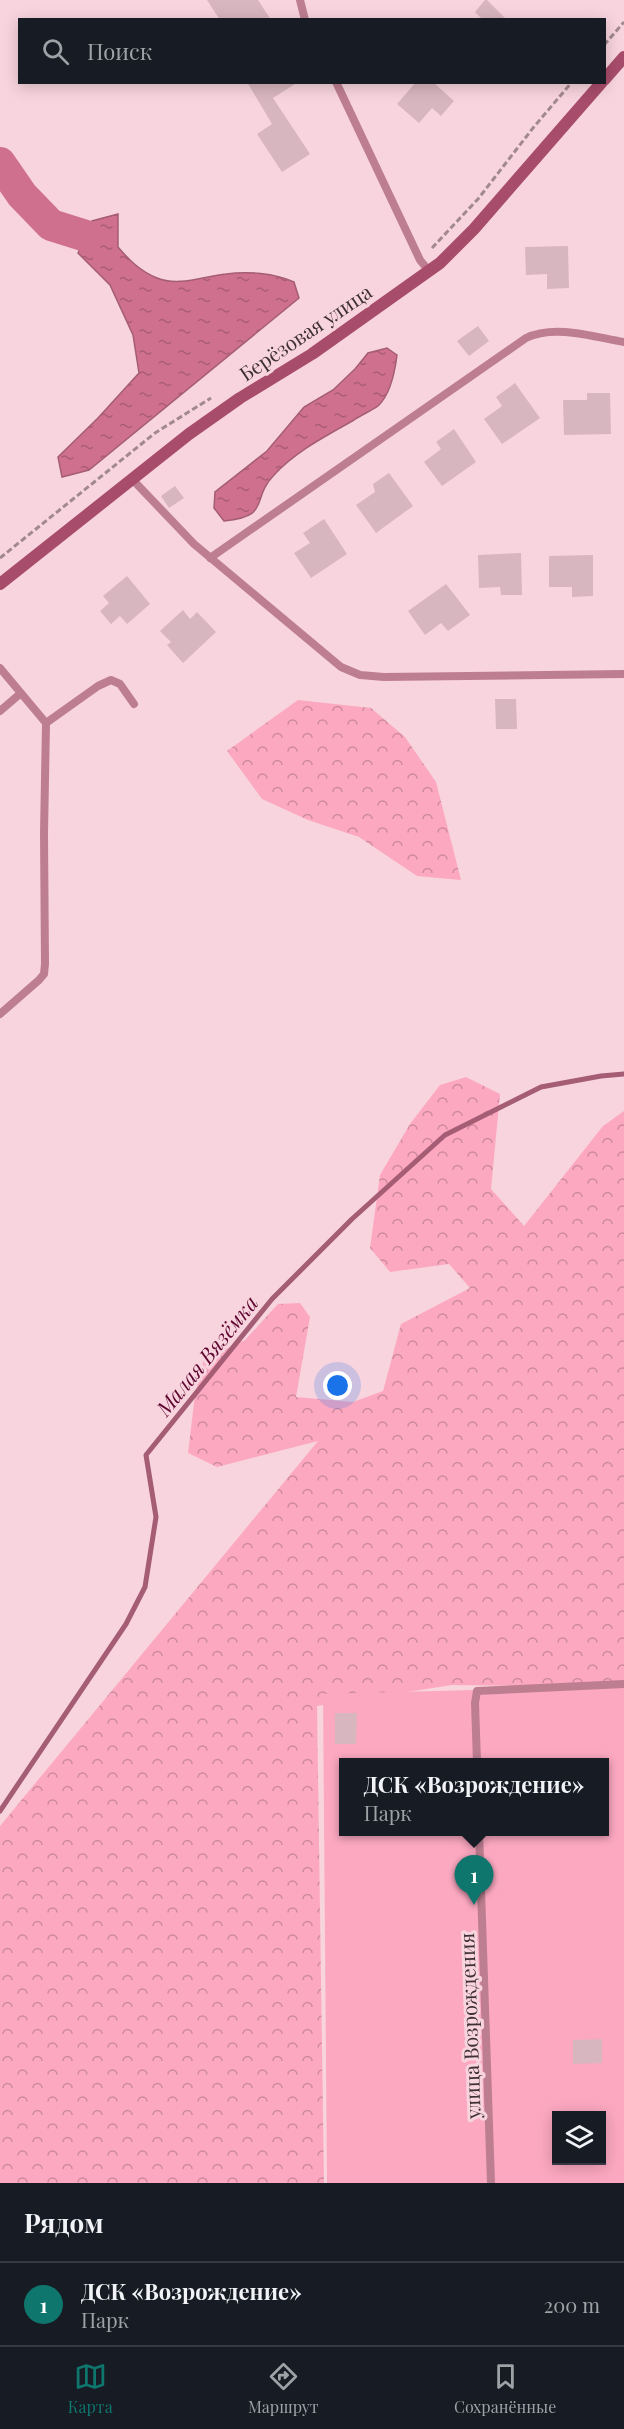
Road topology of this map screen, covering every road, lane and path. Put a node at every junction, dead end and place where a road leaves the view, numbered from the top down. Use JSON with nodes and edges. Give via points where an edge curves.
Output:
{"nodes":[{"id":1,"x":300,"y":0,"type":"edge"},
{"id":2,"x":305,"y":18,"type":"edge"},
{"id":3,"x":624,"y":22,"type":"edge"},
{"id":4,"x":606,"y":43,"type":"edge"},
{"id":5,"x":624,"y":57,"type":"edge"},
{"id":6,"x":606,"y":78,"type":"edge"},
{"id":7,"x":337,"y":84,"type":"edge"},
{"id":8,"x":570,"y":84,"type":"edge"},
{"id":9,"x":600,"y":84,"type":"edge"},
{"id":10,"x":420,"y":260,"type":"junction"},
{"id":11,"x":429,"y":271,"type":"junction"},
{"id":12,"x":624,"y":342,"type":"edge"},
{"id":13,"x":215,"y":396,"type":"dead end"},
{"id":14,"x":131,"y":478,"type":"junction"},
{"id":15,"x":0,"y":558,"type":"edge"},
{"id":16,"x":210,"y":558,"type":"junction"},
{"id":17,"x":0,"y":584,"type":"edge"},
{"id":18,"x":0,"y":668,"type":"edge"},
{"id":19,"x":624,"y":674,"type":"edge"},
{"id":20,"x":21,"y":693,"type":"junction"},
{"id":21,"x":134,"y":704,"type":"dead end"},
{"id":22,"x":0,"y":711,"type":"edge"},
{"id":23,"x":46,"y":723,"type":"junction"},
{"id":24,"x":0,"y":1014,"type":"edge"},
{"id":25,"x":624,"y":1684,"type":"edge"},
{"id":26,"x":477,"y":1758,"type":"edge"},
{"id":27,"x":479,"y":1836,"type":"edge"},
{"id":28,"x":492,"y":2183,"type":"edge"}],
"edges":[{"from":1,"to":2,"type":"lane"},
{"from":3,"to":4,"type":"path"},
{"from":5,"to":6,"type":"street","name":"Берёзовая улица"},
{"from":7,"to":10,"type":"lane"},
{"from":8,"to":10,"type":"path","via":[[478,199]]},
{"from":9,"to":11,"type":"street","name":"Берёзовая улица","via":[[459,246]]},
{"from":10,"to":11,"type":"lane"},
{"from":11,"to":14,"type":"street","name":"Берёзовая улица","via":[[312,354],[214,416]]},
{"from":12,"to":16,"type":"lane","via":[[562,332],[538,332],[526,338]]},
{"from":13,"to":15,"type":"path","via":[[155,433]]},
{"from":14,"to":16,"type":"lane"},
{"from":14,"to":17,"type":"street","name":"Берёзовая улица"},
{"from":16,"to":19,"type":"lane","via":[[341,667],[360,675]]},
{"from":18,"to":20,"type":"lane"},
{"from":20,"to":22,"type":"lane"},
{"from":20,"to":23,"type":"lane"},
{"from":21,"to":23,"type":"lane","via":[[120,684],[111,680]]},
{"from":23,"to":24,"type":"lane","via":[[44,974]]},
{"from":25,"to":26,"type":"lane","via":[[477,1691]]},
{"from":27,"to":28,"type":"lane","name":"улица Возрождения"}]}
